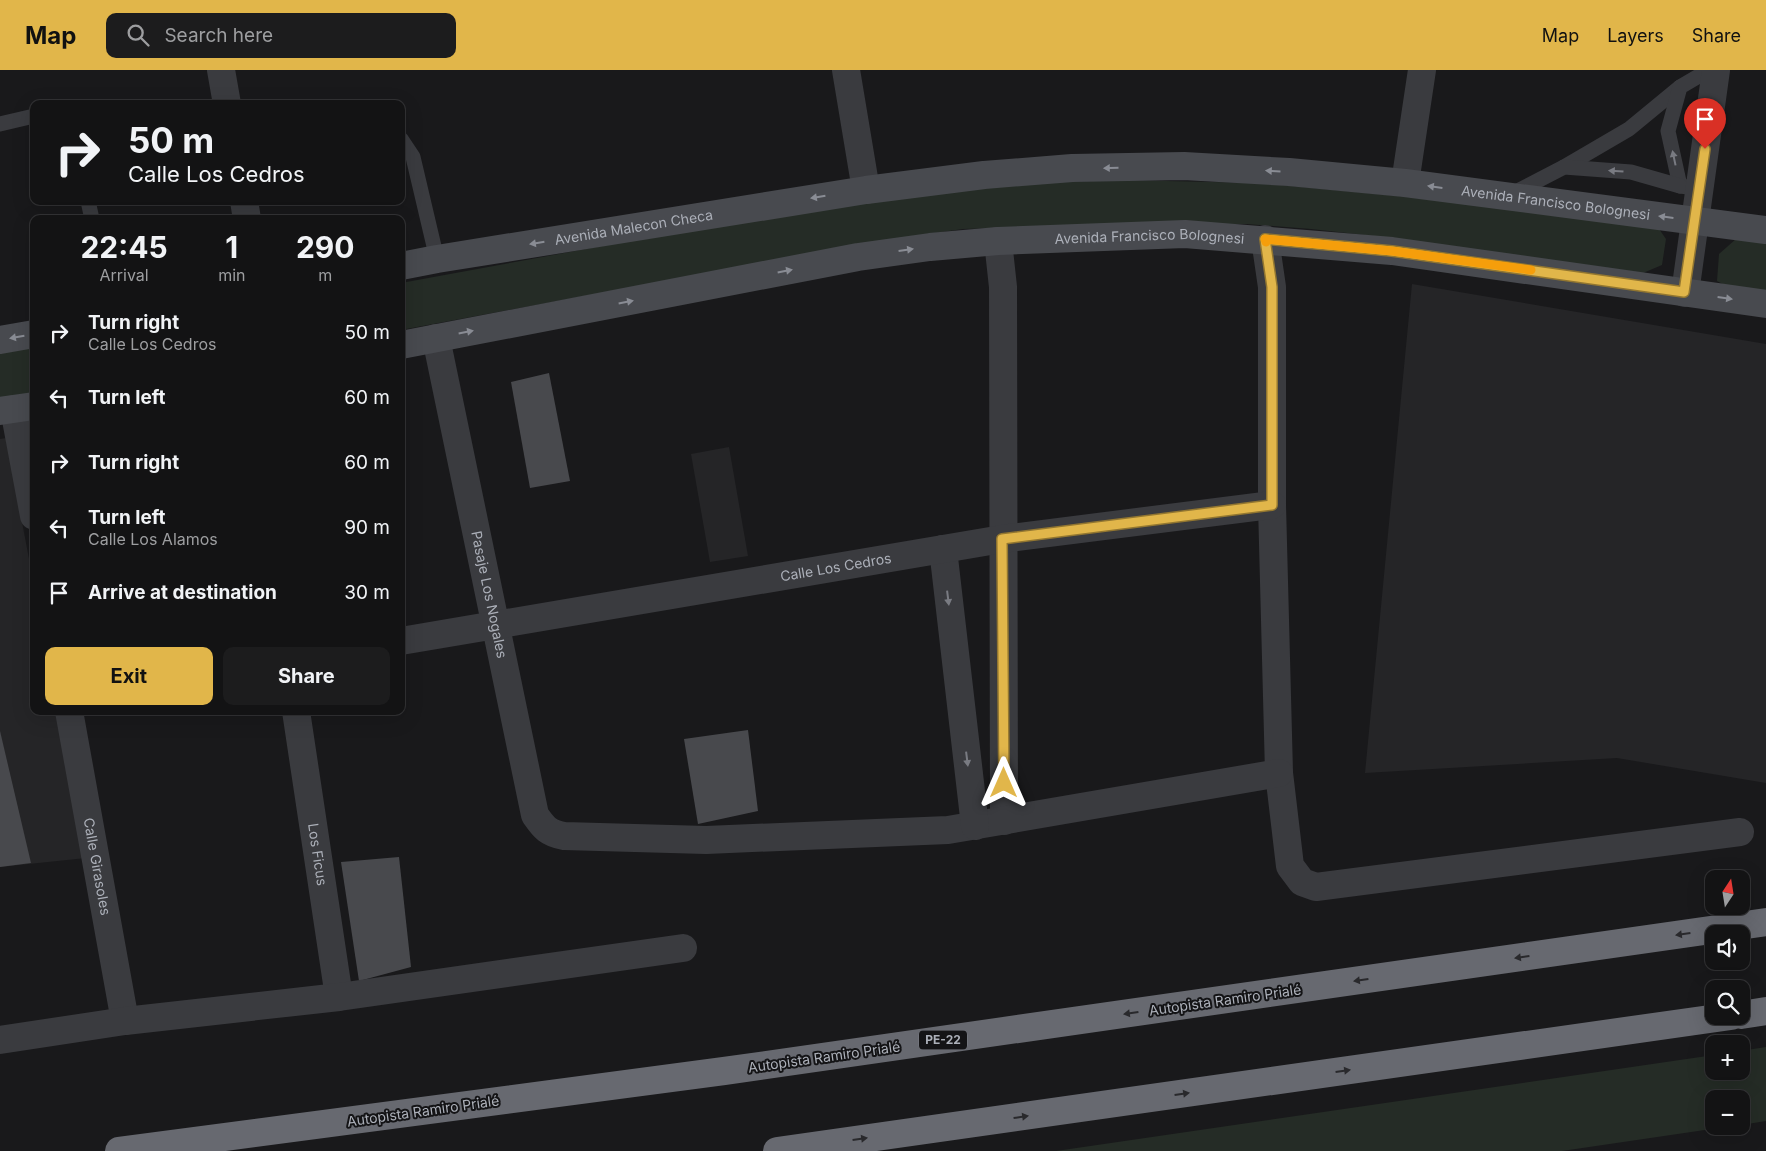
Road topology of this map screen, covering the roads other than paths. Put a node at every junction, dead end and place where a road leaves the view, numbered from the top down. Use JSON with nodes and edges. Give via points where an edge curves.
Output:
{"nodes":[{"id":1,"x":221,"y":70,"type":"edge"},
{"id":2,"x":846,"y":70,"type":"edge"},
{"id":3,"x":1422,"y":70,"type":"edge"},
{"id":4,"x":1709,"y":70,"type":"edge"},
{"id":5,"x":1716,"y":70,"type":"edge"},
{"id":6,"x":1680,"y":87,"type":"junction"},
{"id":7,"x":226,"y":100,"type":"edge"},
{"id":8,"x":30,"y":117,"type":"edge"},
{"id":9,"x":0,"y":124,"type":"edge"},
{"id":10,"x":405,"y":145,"type":"edge"},
{"id":11,"x":1564,"y":167,"type":"junction"},
{"id":12,"x":1405,"y":183,"type":"junction"},
{"id":13,"x":1690,"y":188,"type":"junction"},
{"id":14,"x":866,"y":190,"type":"junction"},
{"id":15,"x":1507,"y":196,"type":"junction"},
{"id":16,"x":1695,"y":220,"type":"junction"},
{"id":17,"x":1766,"y":230,"type":"edge"},
{"id":18,"x":1265,"y":239,"type":"junction"},
{"id":19,"x":998,"y":241,"type":"junction"},
{"id":20,"x":437,"y":259,"type":"junction"},
{"id":21,"x":405,"y":265,"type":"edge"},
{"id":22,"x":1684,"y":292,"type":"junction"},
{"id":23,"x":1766,"y":304,"type":"edge"},
{"id":24,"x":30,"y":335,"type":"edge"},
{"id":25,"x":436,"y":338,"type":"junction"},
{"id":26,"x":0,"y":340,"type":"edge"},
{"id":27,"x":405,"y":344,"type":"edge"},
{"id":28,"x":16,"y":409,"type":"edge"},
{"id":29,"x":30,"y":492,"type":"edge"},
{"id":30,"x":1272,"y":505,"type":"junction"},
{"id":31,"x":1002,"y":539,"type":"junction"},
{"id":32,"x":942,"y":549,"type":"junction"},
{"id":33,"x":496,"y":625,"type":"junction"},
{"id":34,"x":405,"y":640,"type":"edge"},
{"id":35,"x":70,"y":715,"type":"edge"},
{"id":36,"x":297,"y":715,"type":"edge"},
{"id":37,"x":1279,"y":772,"type":"junction"},
{"id":38,"x":1004,"y":821,"type":"junction"},
{"id":39,"x":975,"y":826,"type":"junction"},
{"id":40,"x":1740,"y":832,"type":"dead end"},
{"id":41,"x":1766,"y":922,"type":"edge"},
{"id":42,"x":683,"y":948,"type":"dead end"},
{"id":43,"x":339,"y":997,"type":"junction"},
{"id":44,"x":1766,"y":1011,"type":"edge"},
{"id":45,"x":1750,"y":1014,"type":"edge"},
{"id":46,"x":1705,"y":1020,"type":"edge"},
{"id":47,"x":125,"y":1021,"type":"junction"},
{"id":48,"x":0,"y":1040,"type":"edge"},
{"id":49,"x":119,"y":1151,"type":"edge"},
{"id":50,"x":777,"y":1151,"type":"edge"}],
"edges":[{"from":1,"to":7,"type":"street"},
{"from":2,"to":14,"type":"street"},
{"from":3,"to":12,"type":"street"},
{"from":4,"to":6,"type":"lane"},
{"from":5,"to":13,"type":"street"},
{"from":6,"to":11,"type":"lane","via":[[1629,129]]},
{"from":13,"to":6,"type":"lane","one_way":true,"via":[[1668,131]]},
{"from":8,"to":9,"type":"lane"},
{"from":10,"to":20,"type":"lane","via":[[413,157]]},
{"from":13,"to":11,"type":"lane","one_way":true,"via":[[1631,172]]},
{"from":11,"to":15,"type":"lane"},
{"from":12,"to":14,"type":"main road","name":"Avenida Francisco Bolognesi","one_way":true,"via":[[1184,166],[1072,168]]},
{"from":15,"to":12,"type":"main road","name":"Avenida Francisco Bolognesi","one_way":true},
{"from":13,"to":16,"type":"street"},
{"from":14,"to":20,"type":"main road","name":"Avenida Malecon Checa","one_way":true},
{"from":16,"to":15,"type":"main road","name":"Avenida Francisco Bolognesi","one_way":true},
{"from":16,"to":17,"type":"main road","name":"Avenida Francisco Bolognesi"},
{"from":16,"to":22,"type":"street"},
{"from":18,"to":19,"type":"main road","name":"Avenida Francisco Bolognesi","via":[[1185,234]]},
{"from":18,"to":22,"type":"main road","name":"Avenida Francisco Bolognesi","via":[[1392,251]]},
{"from":18,"to":30,"type":"street","via":[[1272,287]]},
{"from":25,"to":19,"type":"main road","name":"Avenida Francisco Bolognesi","one_way":true,"via":[[858,257]]},
{"from":19,"to":31,"type":"street","via":[[1003,287]]},
{"from":20,"to":21,"type":"main road","name":"Avenida Malecon Checa"},
{"from":22,"to":23,"type":"main road","name":"Avenida Francisco Bolognesi","one_way":true},
{"from":24,"to":26,"type":"main road","one_way":true},
{"from":25,"to":27,"type":"main road"},
{"from":25,"to":33,"type":"street","name":"Pasaje Los Nogales"},
{"from":28,"to":29,"type":"street"},
{"from":30,"to":31,"type":"street","name":"Calle Los Cedros"},
{"from":30,"to":37,"type":"street"},
{"from":31,"to":32,"type":"street","name":"Calle Los Cedros"},
{"from":31,"to":38,"type":"street"},
{"from":32,"to":33,"type":"street","name":"Calle Los Cedros"},
{"from":32,"to":39,"type":"street","one_way":true},
{"from":33,"to":34,"type":"street","name":"Calle Los Cedros"},
{"from":33,"to":39,"type":"street","name":"Pasaje Los Nogales","via":[[534,815],[552,834],[706,840],[948,830]]},
{"from":35,"to":47,"type":"street","name":"Calle Girasoles"},
{"from":36,"to":43,"type":"street","name":"Los Ficus"},
{"from":37,"to":38,"type":"street"},
{"from":37,"to":40,"type":"street","via":[[1290,866],[1302,882],[1316,887]]},
{"from":38,"to":39,"type":"street"},
{"from":41,"to":49,"type":"highway","name":"Autopista Ramiro Prialé","number":"PE-22","one_way":true,"via":[[724,1071]]},
{"from":42,"to":43,"type":"street"},
{"from":43,"to":47,"type":"street"},
{"from":44,"to":45,"type":"highway"},
{"from":50,"to":46,"type":"highway","one_way":true},
{"from":47,"to":48,"type":"street"}]}
